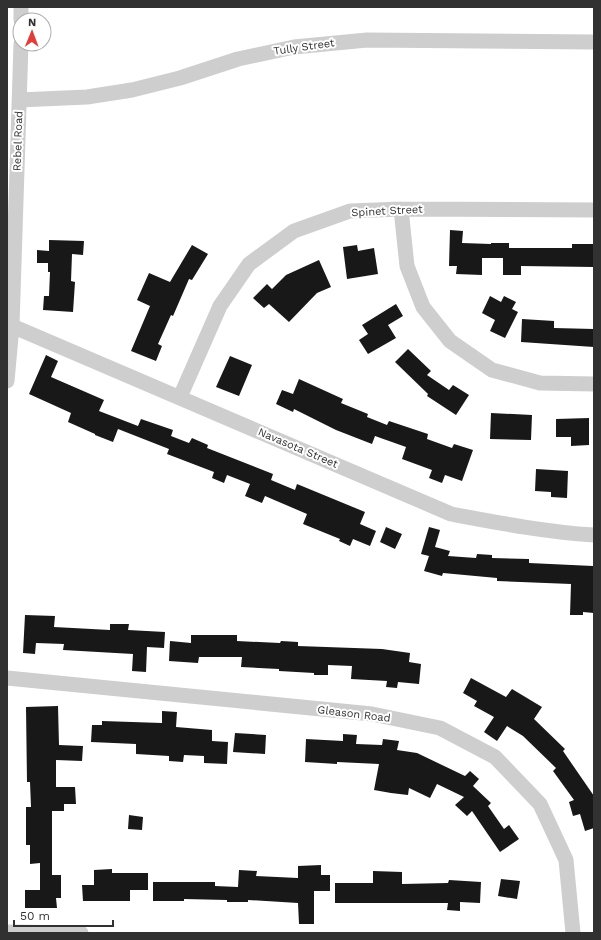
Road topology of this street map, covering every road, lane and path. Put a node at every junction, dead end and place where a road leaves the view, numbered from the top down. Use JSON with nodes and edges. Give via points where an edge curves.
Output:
{"nodes":[{"id":1,"x":594,"y":42,"type":"edge"},
{"id":2,"x":21,"y":52,"type":"edge"},
{"id":3,"x":19,"y":100,"type":"junction"},
{"id":4,"x":401,"y":209,"type":"junction"},
{"id":5,"x":594,"y":210,"type":"edge"},
{"id":6,"x":12,"y":326,"type":"junction"},
{"id":7,"x":7,"y":381,"type":"edge"},
{"id":8,"x":594,"y":384,"type":"edge"},
{"id":9,"x":180,"y":397,"type":"junction"},
{"id":10,"x":594,"y":535,"type":"edge"},
{"id":11,"x":7,"y":678,"type":"edge"},
{"id":12,"x":7,"y":932,"type":"edge"},
{"id":13,"x":81,"y":933,"type":"edge"},
{"id":14,"x":573,"y":933,"type":"edge"}],
"edges":[{"from":1,"to":3,"type":"street","name":"Tully Street","via":[[367,40],[294,47],[238,59],[132,90],[87,97]]},
{"from":2,"to":3,"type":"street","name":"Rebel Road"},
{"from":3,"to":6,"type":"street","name":"Rebel Road"},
{"from":4,"to":5,"type":"street","name":"Spinet Street"},
{"from":4,"to":8,"type":"street","via":[[407,266],[423,307],[450,341],[492,370],[540,383]]},
{"from":4,"to":9,"type":"street","name":"Spinet Street","via":[[350,211],[294,231],[249,264],[220,306]]},
{"from":6,"to":7,"type":"street","name":"Rebel Road"},
{"from":6,"to":9,"type":"street","name":"Navasota Street"},
{"from":9,"to":10,"type":"street","name":"Navasota Street","via":[[451,514],[555,532]]},
{"from":11,"to":14,"type":"street","name":"Gleason Road","via":[[372,714],[440,728],[495,757],[540,804],[566,860]]},
{"from":12,"to":13,"type":"street"}]}
